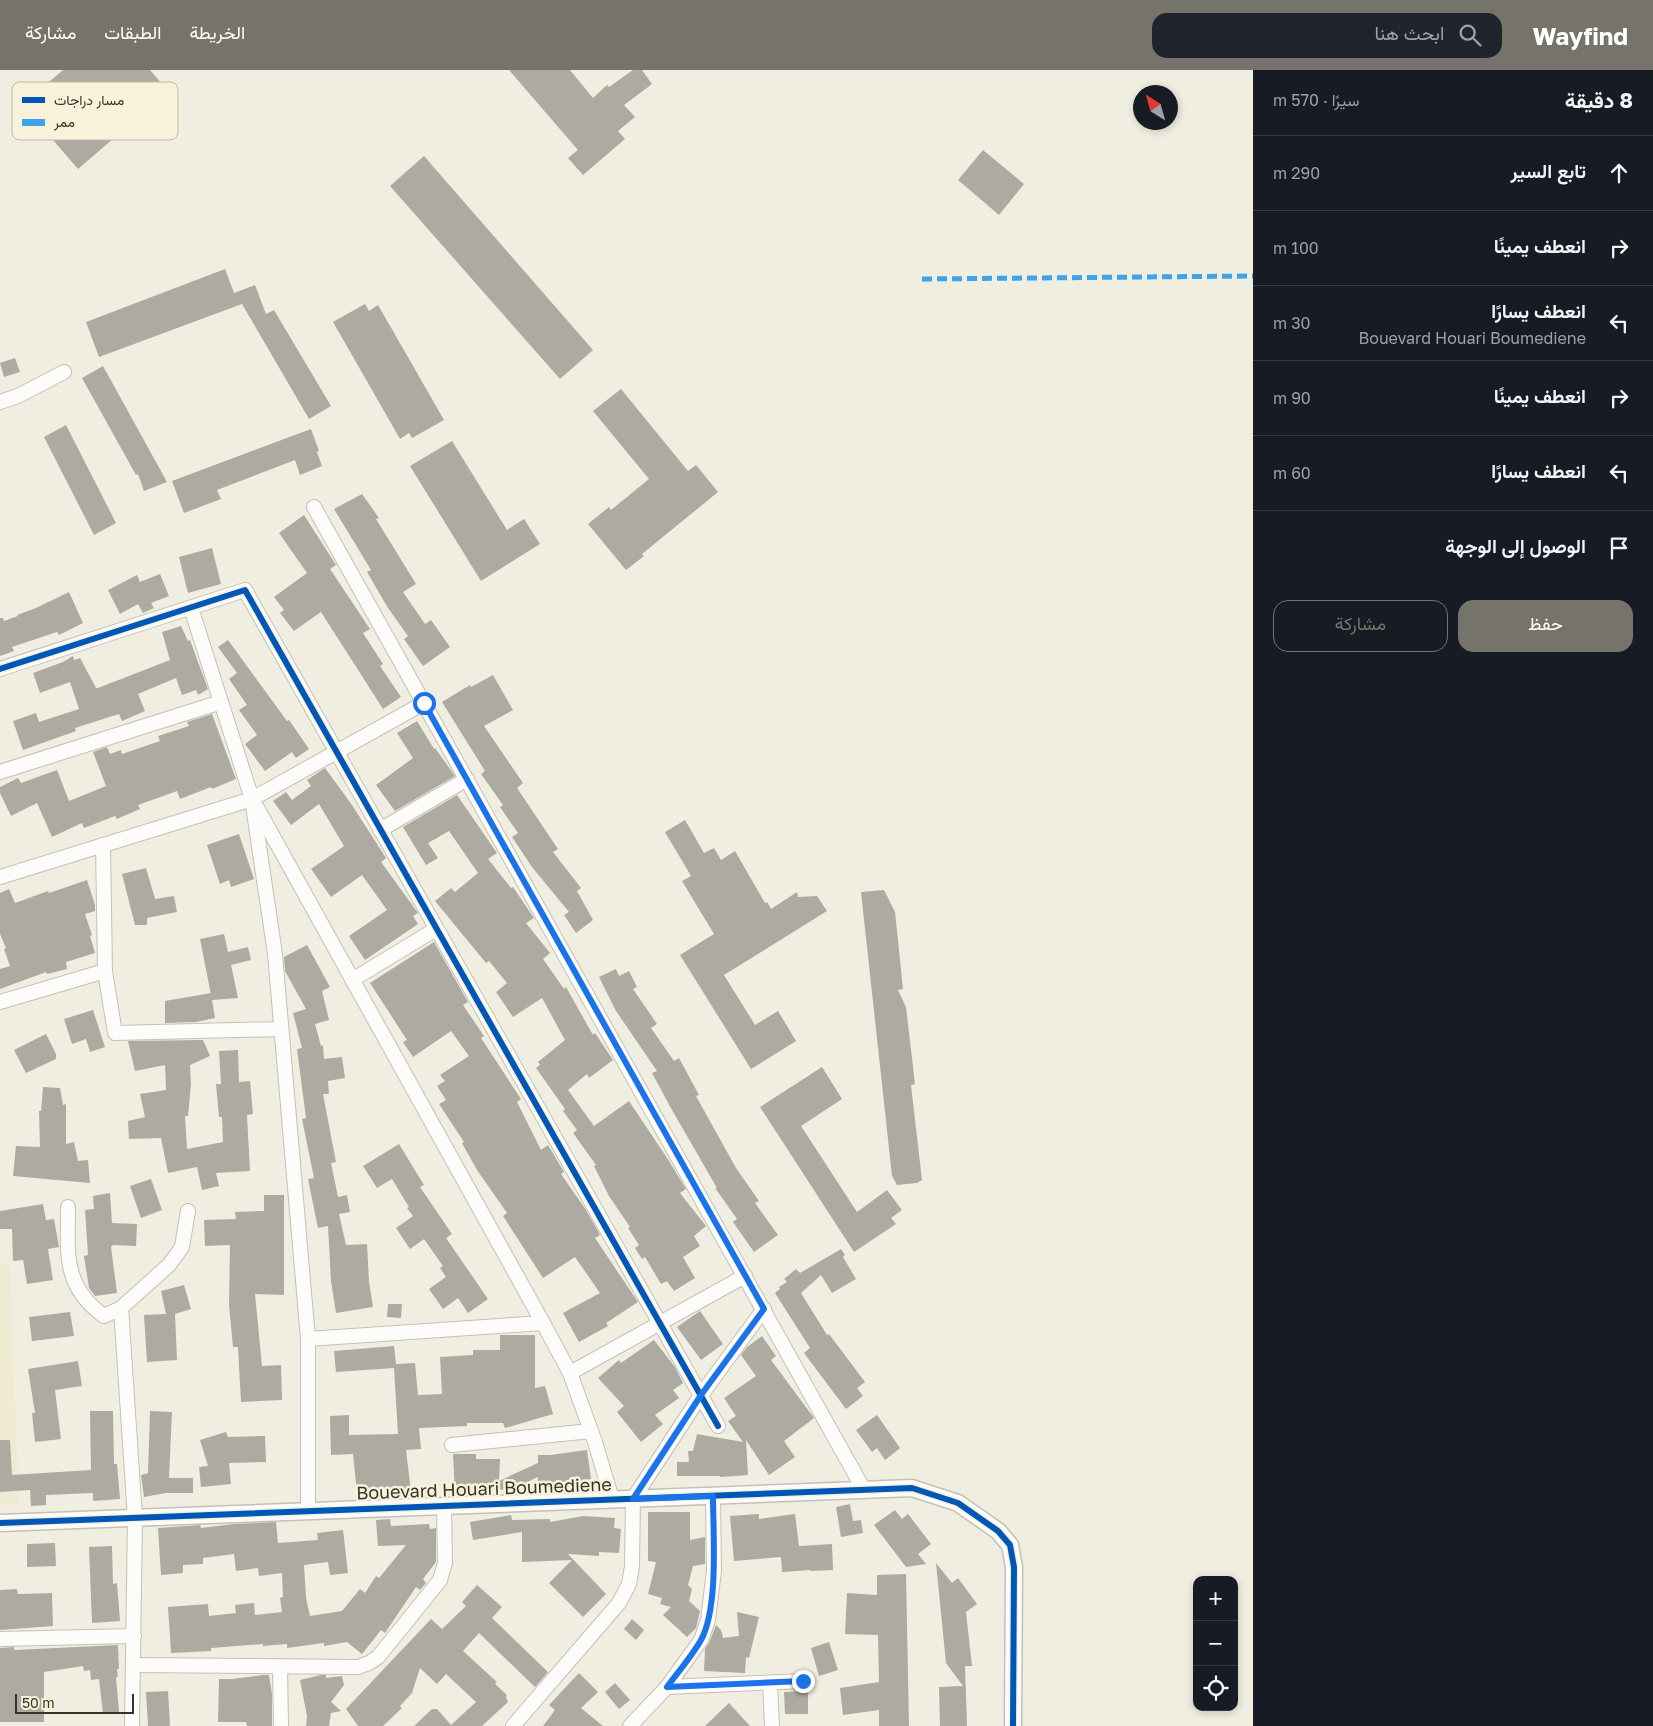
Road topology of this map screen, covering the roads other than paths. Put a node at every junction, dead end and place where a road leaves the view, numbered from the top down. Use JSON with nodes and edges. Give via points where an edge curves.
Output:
{"nodes":[{"id":1,"x":64,"y":372,"type":"dead end"},
{"id":2,"x":0,"y":402,"type":"edge"},
{"id":3,"x":314,"y":507,"type":"dead end"},
{"id":4,"x":191,"y":608,"type":"junction"},
{"id":5,"x":0,"y":669,"type":"edge"},
{"id":6,"x":221,"y":702,"type":"junction"},
{"id":7,"x":424,"y":703,"type":"junction"},
{"id":8,"x":336,"y":752,"type":"junction"},
{"id":9,"x":0,"y":772,"type":"edge"},
{"id":10,"x":467,"y":779,"type":"junction"},
{"id":11,"x":252,"y":799,"type":"junction"},
{"id":12,"x":380,"y":830,"type":"junction"},
{"id":13,"x":103,"y":845,"type":"junction"},
{"id":14,"x":0,"y":877,"type":"edge"},
{"id":15,"x":436,"y":929,"type":"junction"},
{"id":16,"x":105,"y":971,"type":"junction"},
{"id":17,"x":352,"y":980,"type":"junction"},
{"id":18,"x":0,"y":1002,"type":"edge"},
{"id":19,"x":281,"y":1029,"type":"junction"},
{"id":20,"x":68,"y":1207,"type":"dead end"},
{"id":21,"x":188,"y":1211,"type":"dead end"},
{"id":22,"x":745,"y":1276,"type":"junction"},
{"id":23,"x":121,"y":1308,"type":"junction"},
{"id":24,"x":764,"y":1309,"type":"junction"},
{"id":25,"x":659,"y":1322,"type":"junction"},
{"id":26,"x":543,"y":1323,"type":"junction"},
{"id":27,"x":308,"y":1338,"type":"junction"},
{"id":28,"x":570,"y":1373,"type":"junction"},
{"id":29,"x":701,"y":1395,"type":"junction"},
{"id":30,"x":718,"y":1426,"type":"dead end"},
{"id":31,"x":591,"y":1430,"type":"junction"},
{"id":32,"x":452,"y":1445,"type":"dead end"},
{"id":33,"x":864,"y":1490,"type":"junction"},
{"id":34,"x":713,"y":1496,"type":"junction"},
{"id":35,"x":633,"y":1499,"type":"junction"},
{"id":36,"x":612,"y":1500,"type":"junction"},
{"id":37,"x":444,"y":1506,"type":"junction"},
{"id":38,"x":308,"y":1511,"type":"junction"},
{"id":39,"x":135,"y":1518,"type":"junction"},
{"id":40,"x":0,"y":1523,"type":"edge"},
{"id":41,"x":134,"y":1636,"type":"junction"},
{"id":42,"x":0,"y":1639,"type":"edge"},
{"id":43,"x":133,"y":1665,"type":"junction"},
{"id":44,"x":280,"y":1666,"type":"junction"},
{"id":45,"x":803,"y":1681,"type":"dead end"},
{"id":46,"x":770,"y":1683,"type":"junction"},
{"id":47,"x":667,"y":1687,"type":"junction"},
{"id":48,"x":132,"y":1726,"type":"edge"},
{"id":49,"x":281,"y":1726,"type":"edge"},
{"id":50,"x":513,"y":1726,"type":"edge"},
{"id":51,"x":630,"y":1726,"type":"edge"},
{"id":52,"x":772,"y":1726,"type":"edge"},
{"id":53,"x":1013,"y":1726,"type":"edge"}],
"edges":[{"from":1,"to":2,"type":"street"},
{"from":3,"to":7,"type":"street"},
{"from":4,"to":5,"type":"street"},
{"from":4,"to":6,"type":"street"},
{"from":4,"to":8,"type":"street","via":[[245,590]]},
{"from":6,"to":9,"type":"street"},
{"from":6,"to":11,"type":"street"},
{"from":7,"to":8,"type":"street"},
{"from":7,"to":10,"type":"street"},
{"from":8,"to":11,"type":"street"},
{"from":8,"to":12,"type":"street"},
{"from":10,"to":12,"type":"street"},
{"from":10,"to":22,"type":"street"},
{"from":11,"to":13,"type":"street"},
{"from":11,"to":17,"type":"street"},
{"from":11,"to":19,"type":"street","via":[[275,954]]},
{"from":12,"to":15,"type":"street"},
{"from":13,"to":14,"type":"street"},
{"from":13,"to":16,"type":"street"},
{"from":15,"to":17,"type":"street"},
{"from":15,"to":25,"type":"street"},
{"from":16,"to":18,"type":"street"},
{"from":16,"to":19,"type":"street","via":[[115,1033]]},
{"from":17,"to":26,"type":"street"},
{"from":19,"to":27,"type":"street"},
{"from":20,"to":23,"type":"street","via":[[68,1264],[77,1288],[104,1316]]},
{"from":21,"to":23,"type":"street","via":[[182,1247],[169,1265]]},
{"from":22,"to":24,"type":"street"},
{"from":22,"to":25,"type":"street"},
{"from":23,"to":39,"type":"street"},
{"from":24,"to":29,"type":"street"},
{"from":24,"to":33,"type":"street"},
{"from":25,"to":28,"type":"street"},
{"from":25,"to":29,"type":"street"},
{"from":26,"to":27,"type":"street"},
{"from":26,"to":28,"type":"street"},
{"from":27,"to":38,"type":"street"},
{"from":28,"to":31,"type":"street"},
{"from":29,"to":30,"type":"street"},
{"from":29,"to":35,"type":"street"},
{"from":31,"to":32,"type":"street"},
{"from":31,"to":36,"type":"street"},
{"from":33,"to":34,"type":"street","name":"Bouevard Houari Boumediene"},
{"from":33,"to":53,"type":"street","name":"Bouevard Houari Boumediene","via":[[912,1488],[958,1503],[998,1531],[1010,1544],[1014,1567]]},
{"from":34,"to":35,"type":"street","name":"Bouevard Houari Boumediene"},
{"from":34,"to":47,"type":"street","via":[[714,1571],[708,1620],[701,1640]]},
{"from":35,"to":36,"type":"street","name":"Bouevard Houari Boumediene"},
{"from":35,"to":50,"type":"street","via":[[632,1566],[629,1584],[619,1603]]},
{"from":36,"to":37,"type":"street","name":"Bouevard Houari Boumediene"},
{"from":37,"to":38,"type":"street","name":"Bouevard Houari Boumediene"},
{"from":37,"to":44,"type":"street","via":[[445,1563],[440,1580],[378,1657],[358,1667]]},
{"from":38,"to":39,"type":"street","name":"Bouevard Houari Boumediene"},
{"from":39,"to":40,"type":"street","name":"Bouevard Houari Boumediene"},
{"from":39,"to":41,"type":"street"},
{"from":41,"to":42,"type":"street"},
{"from":41,"to":43,"type":"street"},
{"from":43,"to":44,"type":"street"},
{"from":43,"to":48,"type":"street"},
{"from":44,"to":49,"type":"street"},
{"from":45,"to":46,"type":"street"},
{"from":46,"to":47,"type":"street"},
{"from":46,"to":52,"type":"street"},
{"from":47,"to":51,"type":"street"}]}
